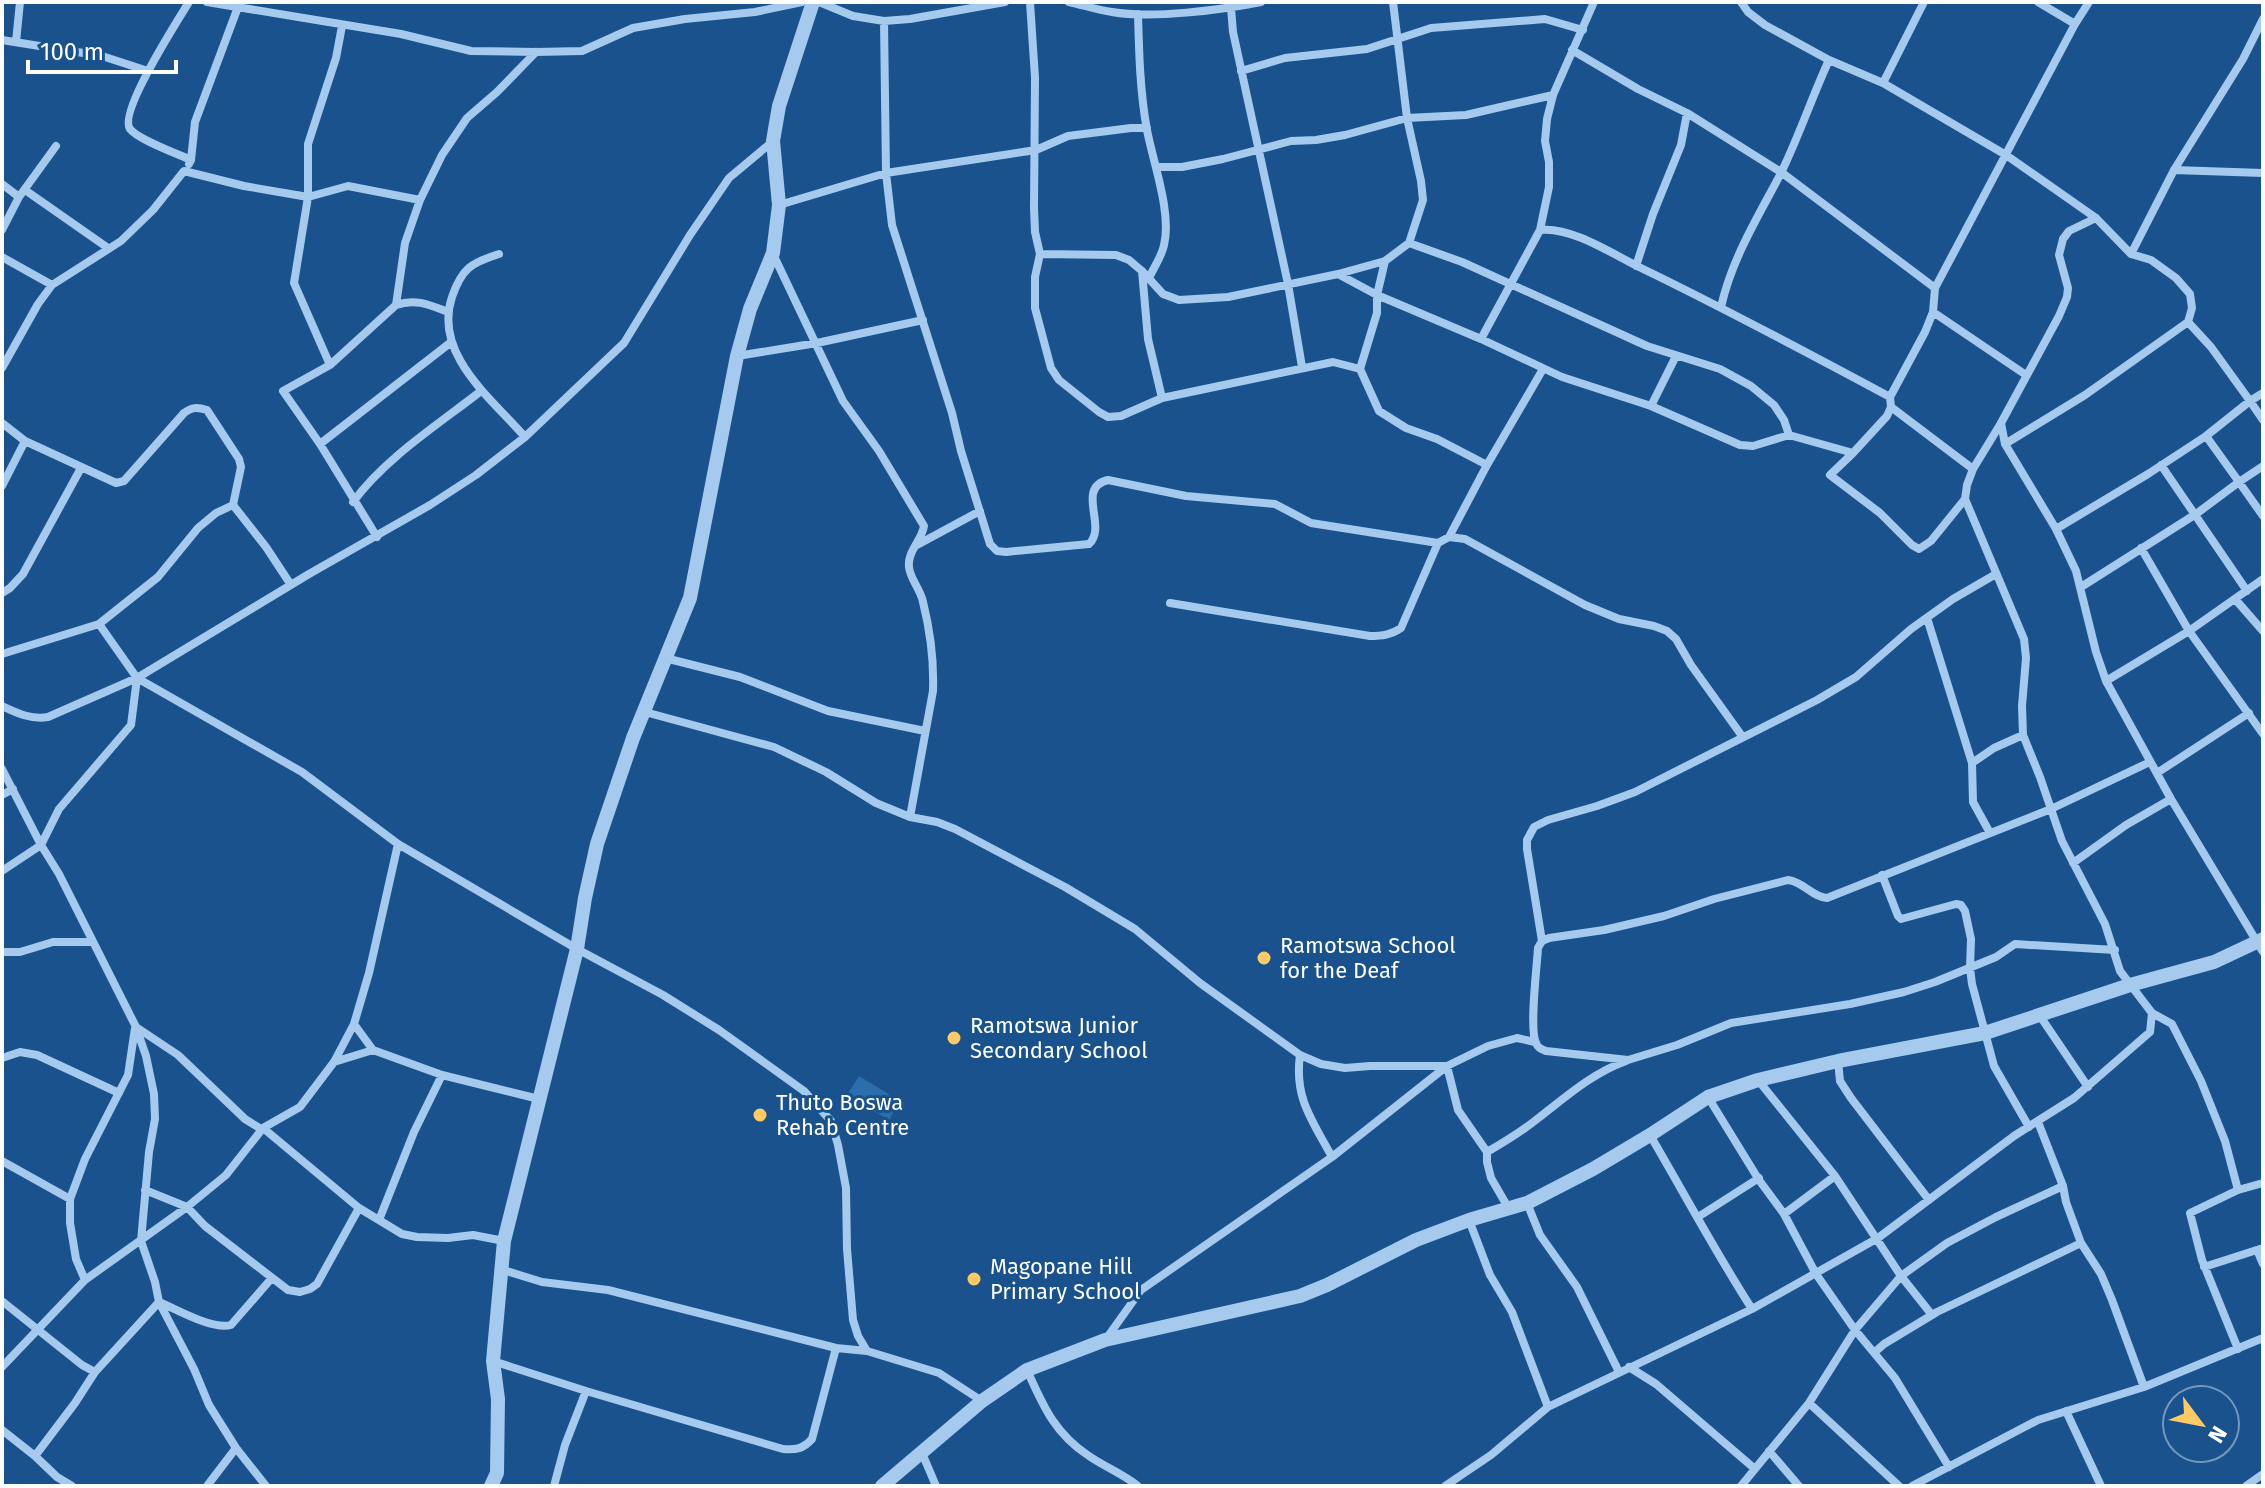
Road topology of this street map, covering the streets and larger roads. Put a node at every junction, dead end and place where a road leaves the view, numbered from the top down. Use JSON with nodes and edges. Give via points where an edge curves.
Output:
{"nodes":[{"id":1,"x":20,"y":2,"type":"edge"},
{"id":2,"x":189,"y":2,"type":"edge"},
{"id":3,"x":207,"y":2,"type":"edge"},
{"id":4,"x":802,"y":2,"type":"edge"},
{"id":5,"x":813,"y":2,"type":"edge"},
{"id":6,"x":819,"y":2,"type":"edge"},
{"id":7,"x":1005,"y":2,"type":"edge"},
{"id":8,"x":1030,"y":2,"type":"edge"},
{"id":9,"x":1069,"y":2,"type":"edge"},
{"id":10,"x":1261,"y":2,"type":"edge"},
{"id":11,"x":1393,"y":2,"type":"edge"},
{"id":12,"x":1594,"y":2,"type":"edge"},
{"id":13,"x":1741,"y":2,"type":"edge"},
{"id":14,"x":1924,"y":2,"type":"edge"},
{"id":15,"x":2038,"y":2,"type":"edge"},
{"id":16,"x":2089,"y":2,"type":"edge"},
{"id":17,"x":238,"y":7,"type":"junction"},
{"id":18,"x":1231,"y":8,"type":"junction"},
{"id":19,"x":1138,"y":14,"type":"junction"},
{"id":20,"x":2263,"y":19,"type":"edge"},
{"id":21,"x":884,"y":21,"type":"junction"},
{"id":22,"x":2075,"y":24,"type":"junction"},
{"id":23,"x":342,"y":26,"type":"junction"},
{"id":24,"x":1583,"y":30,"type":"junction"},
{"id":25,"x":2,"y":40,"type":"edge"},
{"id":26,"x":1398,"y":41,"type":"junction"},
{"id":27,"x":16,"y":42,"type":"junction"},
{"id":28,"x":1572,"y":50,"type":"junction"},
{"id":29,"x":536,"y":52,"type":"junction"},
{"id":30,"x":1829,"y":60,"type":"junction"},
{"id":31,"x":148,"y":71,"type":"junction"},
{"id":32,"x":1241,"y":71,"type":"junction"},
{"id":33,"x":1883,"y":83,"type":"junction"},
{"id":34,"x":1553,"y":95,"type":"junction"},
{"id":35,"x":1687,"y":113,"type":"junction"},
{"id":36,"x":1407,"y":118,"type":"junction"},
{"id":37,"x":1147,"y":128,"type":"junction"},
{"id":38,"x":773,"y":141,"type":"junction"},
{"id":39,"x":56,"y":146,"type":"dead end"},
{"id":40,"x":1257,"y":148,"type":"junction"},
{"id":41,"x":1036,"y":150,"type":"junction"},
{"id":42,"x":2006,"y":155,"type":"junction"},
{"id":43,"x":191,"y":160,"type":"junction"},
{"id":44,"x":1156,"y":167,"type":"junction"},
{"id":45,"x":2174,"y":170,"type":"junction"},
{"id":46,"x":184,"y":171,"type":"junction"},
{"id":47,"x":1781,"y":172,"type":"junction"},
{"id":48,"x":886,"y":173,"type":"junction"},
{"id":49,"x":2263,"y":173,"type":"edge"},
{"id":50,"x":2,"y":184,"type":"edge"},
{"id":51,"x":22,"y":193,"type":"junction"},
{"id":52,"x":308,"y":197,"type":"junction"},
{"id":53,"x":420,"y":200,"type":"junction"},
{"id":54,"x":779,"y":205,"type":"junction"},
{"id":55,"x":2096,"y":218,"type":"junction"},
{"id":56,"x":2,"y":230,"type":"edge"},
{"id":57,"x":1540,"y":230,"type":"junction"},
{"id":58,"x":1409,"y":243,"type":"junction"},
{"id":59,"x":108,"y":248,"type":"junction"},
{"id":60,"x":773,"y":253,"type":"junction"},
{"id":61,"x":499,"y":254,"type":"dead end"},
{"id":62,"x":1040,"y":254,"type":"junction"},
{"id":63,"x":2131,"y":254,"type":"junction"},
{"id":64,"x":2,"y":257,"type":"edge"},
{"id":65,"x":1385,"y":261,"type":"junction"},
{"id":66,"x":1636,"y":266,"type":"junction"},
{"id":67,"x":1146,"y":274,"type":"junction"},
{"id":68,"x":1338,"y":274,"type":"junction"},
{"id":69,"x":1511,"y":283,"type":"junction"},
{"id":70,"x":1288,"y":284,"type":"junction"},
{"id":71,"x":52,"y":285,"type":"junction"},
{"id":72,"x":1935,"y":288,"type":"junction"},
{"id":73,"x":1377,"y":295,"type":"junction"},
{"id":74,"x":396,"y":305,"type":"junction"},
{"id":75,"x":1721,"y":307,"type":"junction"},
{"id":76,"x":448,"y":312,"type":"junction"},
{"id":77,"x":1933,"y":312,"type":"junction"},
{"id":78,"x":923,"y":320,"type":"junction"},
{"id":79,"x":2188,"y":322,"type":"junction"},
{"id":80,"x":1481,"y":339,"type":"junction"},
{"id":81,"x":450,"y":343,"type":"junction"},
{"id":82,"x":817,"y":343,"type":"junction"},
{"id":83,"x":737,"y":356,"type":"junction"},
{"id":84,"x":1676,"y":356,"type":"junction"},
{"id":85,"x":330,"y":365,"type":"junction"},
{"id":86,"x":1302,"y":367,"type":"junction"},
{"id":87,"x":2,"y":368,"type":"edge"},
{"id":88,"x":1360,"y":369,"type":"junction"},
{"id":89,"x":1543,"y":369,"type":"junction"},
{"id":90,"x":2026,"y":375,"type":"junction"},
{"id":91,"x":481,"y":391,"type":"junction"},
{"id":92,"x":2263,"y":393,"type":"edge"},
{"id":93,"x":1162,"y":398,"type":"junction"},
{"id":94,"x":2250,"y":401,"type":"junction"},
{"id":95,"x":1891,"y":402,"type":"junction"},
{"id":96,"x":1651,"y":406,"type":"junction"},
{"id":97,"x":2263,"y":420,"type":"edge"},
{"id":98,"x":2,"y":423,"type":"edge"},
{"id":99,"x":2001,"y":423,"type":"junction"},
{"id":100,"x":1789,"y":435,"type":"junction"},
{"id":101,"x":2206,"y":436,"type":"junction"},
{"id":102,"x":525,"y":437,"type":"junction"},
{"id":103,"x":25,"y":441,"type":"junction"},
{"id":104,"x":320,"y":444,"type":"junction"},
{"id":105,"x":2005,"y":444,"type":"junction"},
{"id":106,"x":1853,"y":453,"type":"junction"},
{"id":107,"x":1487,"y":465,"type":"junction"},
{"id":108,"x":2161,"y":465,"type":"junction"},
{"id":109,"x":2263,"y":466,"type":"edge"},
{"id":110,"x":81,"y":468,"type":"junction"},
{"id":111,"x":1973,"y":469,"type":"junction"},
{"id":112,"x":2239,"y":482,"type":"junction"},
{"id":113,"x":2,"y":486,"type":"edge"},
{"id":114,"x":1965,"y":499,"type":"junction"},
{"id":115,"x":353,"y":502,"type":"junction"},
{"id":116,"x":233,"y":505,"type":"junction"},
{"id":117,"x":980,"y":511,"type":"junction"},
{"id":118,"x":2196,"y":514,"type":"junction"},
{"id":119,"x":2263,"y":516,"type":"edge"},
{"id":120,"x":2056,"y":529,"type":"junction"},
{"id":121,"x":377,"y":537,"type":"junction"},
{"id":122,"x":1449,"y":537,"type":"junction"},
{"id":123,"x":1438,"y":543,"type":"junction"},
{"id":124,"x":917,"y":545,"type":"junction"},
{"id":125,"x":2141,"y":548,"type":"junction"},
{"id":126,"x":1996,"y":574,"type":"junction"},
{"id":127,"x":2263,"y":579,"type":"edge"},
{"id":128,"x":291,"y":585,"type":"junction"},
{"id":129,"x":2081,"y":587,"type":"junction"},
{"id":130,"x":2247,"y":591,"type":"junction"},
{"id":131,"x":2,"y":593,"type":"edge"},
{"id":132,"x":2235,"y":599,"type":"junction"},
{"id":133,"x":1170,"y":603,"type":"dead end"},
{"id":134,"x":1927,"y":618,"type":"junction"},
{"id":135,"x":99,"y":624,"type":"junction"},
{"id":136,"x":2189,"y":631,"type":"junction"},
{"id":137,"x":2263,"y":631,"type":"edge"},
{"id":138,"x":2,"y":654,"type":"edge"},
{"id":139,"x":665,"y":658,"type":"junction"},
{"id":140,"x":137,"y":678,"type":"junction"},
{"id":141,"x":2106,"y":681,"type":"junction"},
{"id":142,"x":2,"y":706,"type":"edge"},
{"id":143,"x":645,"y":712,"type":"junction"},
{"id":144,"x":2249,"y":713,"type":"junction"},
{"id":145,"x":925,"y":731,"type":"junction"},
{"id":146,"x":2263,"y":734,"type":"edge"},
{"id":147,"x":2023,"y":735,"type":"junction"},
{"id":148,"x":1742,"y":736,"type":"junction"},
{"id":149,"x":2150,"y":762,"type":"junction"},
{"id":150,"x":1972,"y":763,"type":"junction"},
{"id":151,"x":2,"y":769,"type":"edge"},
{"id":152,"x":2157,"y":773,"type":"junction"},
{"id":153,"x":13,"y":789,"type":"junction"},
{"id":154,"x":2,"y":795,"type":"edge"},
{"id":155,"x":2171,"y":799,"type":"junction"},
{"id":156,"x":2051,"y":809,"type":"junction"},
{"id":157,"x":910,"y":817,"type":"junction"},
{"id":158,"x":1990,"y":833,"type":"junction"},
{"id":159,"x":398,"y":844,"type":"junction"},
{"id":160,"x":41,"y":845,"type":"junction"},
{"id":161,"x":2073,"y":863,"type":"junction"},
{"id":162,"x":2,"y":871,"type":"edge"},
{"id":163,"x":1882,"y":875,"type":"junction"},
{"id":164,"x":1542,"y":941,"type":"junction"},
{"id":165,"x":91,"y":942,"type":"junction"},
{"id":166,"x":2261,"y":945,"type":"edge"},
{"id":167,"x":577,"y":949,"type":"junction"},
{"id":168,"x":2115,"y":950,"type":"junction"},
{"id":169,"x":2,"y":952,"type":"edge"},
{"id":170,"x":1970,"y":968,"type":"junction"},
{"id":171,"x":2130,"y":985,"type":"junction"},
{"id":172,"x":2152,"y":1013,"type":"junction"},
{"id":173,"x":2040,"y":1016,"type":"junction"},
{"id":174,"x":354,"y":1024,"type":"junction"},
{"id":175,"x":136,"y":1027,"type":"junction"},
{"id":176,"x":1985,"y":1033,"type":"junction"},
{"id":177,"x":1535,"y":1042,"type":"junction"},
{"id":178,"x":373,"y":1050,"type":"junction"},
{"id":179,"x":1300,"y":1055,"type":"junction"},
{"id":180,"x":2,"y":1058,"type":"edge"},
{"id":181,"x":1628,"y":1060,"type":"junction"},
{"id":182,"x":1838,"y":1061,"type":"junction"},
{"id":183,"x":334,"y":1062,"type":"junction"},
{"id":184,"x":1447,"y":1066,"type":"junction"},
{"id":185,"x":442,"y":1075,"type":"junction"},
{"id":186,"x":1758,"y":1080,"type":"junction"},
{"id":187,"x":2088,"y":1087,"type":"junction"},
{"id":188,"x":119,"y":1093,"type":"junction"},
{"id":189,"x":1708,"y":1097,"type":"junction"},
{"id":190,"x":539,"y":1099,"type":"junction"},
{"id":191,"x":2038,"y":1122,"type":"junction"},
{"id":192,"x":2029,"y":1127,"type":"junction"},
{"id":193,"x":263,"y":1128,"type":"junction"},
{"id":194,"x":1650,"y":1135,"type":"junction"},
{"id":195,"x":1487,"y":1152,"type":"junction"},
{"id":196,"x":1332,"y":1157,"type":"junction"},
{"id":197,"x":2,"y":1161,"type":"edge"},
{"id":198,"x":1835,"y":1176,"type":"junction"},
{"id":199,"x":1759,"y":1178,"type":"junction"},
{"id":200,"x":2263,"y":1183,"type":"edge"},
{"id":201,"x":2063,"y":1186,"type":"junction"},
{"id":202,"x":145,"y":1190,"type":"junction"},
{"id":203,"x":2238,"y":1190,"type":"junction"},
{"id":204,"x":70,"y":1199,"type":"junction"},
{"id":205,"x":1929,"y":1200,"type":"junction"},
{"id":206,"x":1527,"y":1203,"type":"junction"},
{"id":207,"x":187,"y":1207,"type":"junction"},
{"id":208,"x":359,"y":1208,"type":"junction"},
{"id":209,"x":1509,"y":1209,"type":"junction"},
{"id":210,"x":1784,"y":1214,"type":"junction"},
{"id":211,"x":1698,"y":1217,"type":"junction"},
{"id":212,"x":379,"y":1220,"type":"junction"},
{"id":213,"x":1469,"y":1220,"type":"junction"},
{"id":214,"x":1878,"y":1238,"type":"junction"},
{"id":215,"x":141,"y":1241,"type":"junction"},
{"id":216,"x":504,"y":1241,"type":"junction"},
{"id":217,"x":2081,"y":1243,"type":"junction"},
{"id":218,"x":2260,"y":1249,"type":"edge"},
{"id":219,"x":2263,"y":1264,"type":"edge"},
{"id":220,"x":2204,"y":1267,"type":"junction"},
{"id":221,"x":500,"y":1269,"type":"junction"},
{"id":222,"x":1816,"y":1274,"type":"junction"},
{"id":223,"x":1901,"y":1276,"type":"junction"},
{"id":224,"x":271,"y":1279,"type":"junction"},
{"id":225,"x":85,"y":1280,"type":"junction"},
{"id":226,"x":2,"y":1301,"type":"edge"},
{"id":227,"x":159,"y":1302,"type":"junction"},
{"id":228,"x":1752,"y":1309,"type":"junction"},
{"id":229,"x":1932,"y":1315,"type":"junction"},
{"id":230,"x":39,"y":1330,"type":"junction"},
{"id":231,"x":1855,"y":1330,"type":"junction"},
{"id":232,"x":2263,"y":1338,"type":"edge"},
{"id":233,"x":1105,"y":1340,"type":"junction"},
{"id":234,"x":836,"y":1348,"type":"junction"},
{"id":235,"x":2238,"y":1349,"type":"junction"},
{"id":236,"x":867,"y":1351,"type":"junction"},
{"id":237,"x":1875,"y":1352,"type":"junction"},
{"id":238,"x":493,"y":1361,"type":"junction"},
{"id":239,"x":2,"y":1367,"type":"edge"},
{"id":240,"x":1629,"y":1367,"type":"junction"},
{"id":241,"x":1027,"y":1370,"type":"junction"},
{"id":242,"x":95,"y":1372,"type":"junction"},
{"id":243,"x":1619,"y":1372,"type":"junction"},
{"id":244,"x":2144,"y":1387,"type":"junction"},
{"id":245,"x":586,"y":1391,"type":"junction"},
{"id":246,"x":982,"y":1401,"type":"junction"},
{"id":247,"x":1809,"y":1403,"type":"junction"},
{"id":248,"x":1548,"y":1407,"type":"junction"},
{"id":249,"x":2066,"y":1411,"type":"junction"},
{"id":250,"x":2,"y":1430,"type":"edge"},
{"id":251,"x":236,"y":1448,"type":"junction"},
{"id":252,"x":1769,"y":1451,"type":"junction"},
{"id":253,"x":922,"y":1453,"type":"junction"},
{"id":254,"x":35,"y":1456,"type":"junction"},
{"id":255,"x":1949,"y":1467,"type":"junction"},
{"id":256,"x":1755,"y":1469,"type":"junction"},
{"id":257,"x":2263,"y":1474,"type":"edge"},
{"id":258,"x":57,"y":1477,"type":"junction"},
{"id":259,"x":50,"y":1486,"type":"edge"},
{"id":260,"x":72,"y":1486,"type":"edge"},
{"id":261,"x":207,"y":1486,"type":"edge"},
{"id":262,"x":266,"y":1486,"type":"edge"},
{"id":263,"x":491,"y":1486,"type":"edge"},
{"id":264,"x":554,"y":1486,"type":"edge"},
{"id":265,"x":882,"y":1486,"type":"edge"},
{"id":266,"x":936,"y":1486,"type":"edge"},
{"id":267,"x":1138,"y":1486,"type":"edge"},
{"id":268,"x":1445,"y":1486,"type":"edge"},
{"id":269,"x":1741,"y":1486,"type":"edge"},
{"id":270,"x":1799,"y":1486,"type":"edge"},
{"id":271,"x":1899,"y":1486,"type":"edge"},
{"id":272,"x":1912,"y":1486,"type":"edge"},
{"id":273,"x":2101,"y":1486,"type":"edge"},
{"id":274,"x":2246,"y":1486,"type":"edge"}],
"edges":[{"from":1,"to":27,"type":"street"},
{"from":2,"to":31,"type":"street"},
{"from":3,"to":17,"type":"street"},
{"from":4,"to":29,"type":"street","via":[[633,28],[582,51]]},
{"from":5,"to":38,"type":"street"},
{"from":6,"to":21,"type":"street"},
{"from":7,"to":21,"type":"street"},
{"from":8,"to":41,"type":"street"},
{"from":9,"to":19,"type":"street"},
{"from":10,"to":18,"type":"street"},
{"from":11,"to":26,"type":"street"},
{"from":12,"to":24,"type":"street"},
{"from":13,"to":30,"type":"street","via":[[1756,20]]},
{"from":14,"to":33,"type":"street"},
{"from":15,"to":22,"type":"street"},
{"from":16,"to":22,"type":"street"},
{"from":17,"to":23,"type":"street"},
{"from":17,"to":43,"type":"street","via":[[195,122]]},
{"from":18,"to":19,"type":"street"},
{"from":18,"to":32,"type":"street"},
{"from":19,"to":37,"type":"street"},
{"from":20,"to":45,"type":"street"},
{"from":21,"to":48,"type":"street"},
{"from":22,"to":42,"type":"street"},
{"from":23,"to":29,"type":"street","via":[[471,51]]},
{"from":23,"to":52,"type":"street","via":[[308,144]]},
{"from":24,"to":26,"type":"street","via":[[1545,19],[1517,20],[1431,28]]},
{"from":24,"to":28,"type":"street"},
{"from":25,"to":27,"type":"street"},
{"from":26,"to":32,"type":"street","via":[[1285,58]]},
{"from":26,"to":36,"type":"street"},
{"from":27,"to":31,"type":"street","via":[[102,56]]},
{"from":28,"to":34,"type":"street"},
{"from":28,"to":35,"type":"street"},
{"from":29,"to":53,"type":"street","via":[[467,118]]},
{"from":30,"to":33,"type":"street"},
{"from":30,"to":47,"type":"street"},
{"from":31,"to":43,"type":"street","via":[[128,124],[139,136]]},
{"from":32,"to":40,"type":"street"},
{"from":33,"to":42,"type":"street"},
{"from":34,"to":36,"type":"street","via":[[1466,115]]},
{"from":34,"to":57,"type":"street","via":[[1545,141],[1549,187]]},
{"from":35,"to":47,"type":"street"},
{"from":35,"to":66,"type":"street","via":[[1681,145]]},
{"from":36,"to":40,"type":"street","via":[[1345,135]]},
{"from":36,"to":58,"type":"street","via":[[1423,200]]},
{"from":37,"to":41,"type":"street","via":[[1068,136]]},
{"from":37,"to":44,"type":"street"},
{"from":38,"to":54,"type":"street"},
{"from":38,"to":102,"type":"street","via":[[729,178],[624,343]]},
{"from":39,"to":51,"type":"street"},
{"from":40,"to":44,"type":"street","via":[[1182,167]]},
{"from":40,"to":70,"type":"street"},
{"from":41,"to":48,"type":"street"},
{"from":41,"to":62,"type":"street","via":[[1034,208]]},
{"from":42,"to":55,"type":"street"},
{"from":42,"to":72,"type":"street"},
{"from":43,"to":46,"type":"street"},
{"from":44,"to":67,"type":"street","via":[[1166,231],[1164,247]]},
{"from":45,"to":49,"type":"street"},
{"from":45,"to":63,"type":"street"},
{"from":46,"to":52,"type":"street"},
{"from":46,"to":59,"type":"street","via":[[153,210]]},
{"from":47,"to":72,"type":"street"},
{"from":47,"to":75,"type":"street","via":[[1745,239]]},
{"from":48,"to":54,"type":"street"},
{"from":48,"to":78,"type":"street","via":[[892,225]]},
{"from":50,"to":51,"type":"street"},
{"from":51,"to":56,"type":"street"},
{"from":51,"to":59,"type":"street"},
{"from":52,"to":53,"type":"street","via":[[348,186]]},
{"from":52,"to":85,"type":"street","via":[[294,283]]},
{"from":53,"to":74,"type":"street","via":[[405,243]]},
{"from":54,"to":60,"type":"street"},
{"from":55,"to":63,"type":"street"},
{"from":55,"to":90,"type":"street","via":[[2063,239],[2059,255],[2067,297]]},
{"from":57,"to":66,"type":"street","via":[[1590,242]]},
{"from":57,"to":69,"type":"street"},
{"from":58,"to":65,"type":"street"},
{"from":58,"to":69,"type":"street"},
{"from":59,"to":71,"type":"street"},
{"from":60,"to":82,"type":"street"},
{"from":60,"to":83,"type":"street"},
{"from":61,"to":76,"type":"street","via":[[467,267]]},
{"from":62,"to":67,"type":"street","via":[[1116,255]]},
{"from":62,"to":93,"type":"street","via":[[1035,308],[1059,380],[1108,417]]},
{"from":63,"to":79,"type":"street","via":[[2151,260],[2190,294]]},
{"from":64,"to":71,"type":"street"},
{"from":65,"to":68,"type":"street"},
{"from":65,"to":73,"type":"street"},
{"from":66,"to":75,"type":"street"},
{"from":67,"to":70,"type":"street","via":[[1163,294],[1179,300],[1228,297]]},
{"from":67,"to":93,"type":"street","via":[[1148,339]]},
{"from":68,"to":70,"type":"street"},
{"from":68,"to":73,"type":"street"},
{"from":69,"to":80,"type":"street"},
{"from":69,"to":84,"type":"street"},
{"from":70,"to":86,"type":"street"},
{"from":71,"to":87,"type":"street"},
{"from":72,"to":77,"type":"street"},
{"from":73,"to":80,"type":"street"},
{"from":73,"to":88,"type":"street","via":[[1377,313]]},
{"from":74,"to":76,"type":"street","via":[[423,302]]},
{"from":74,"to":85,"type":"street"},
{"from":75,"to":95,"type":"street"},
{"from":76,"to":81,"type":"street"},
{"from":77,"to":90,"type":"street"},
{"from":77,"to":95,"type":"street"},
{"from":78,"to":82,"type":"street"},
{"from":78,"to":117,"type":"street"},
{"from":79,"to":94,"type":"street"},
{"from":79,"to":105,"type":"street"},
{"from":80,"to":89,"type":"street"},
{"from":81,"to":91,"type":"street"},
{"from":81,"to":104,"type":"street"},
{"from":82,"to":83,"type":"street"},
{"from":82,"to":124,"type":"street","via":[[843,401],[922,521]]},
{"from":83,"to":139,"type":"street","via":[[690,598]]},
{"from":84,"to":96,"type":"street"},
{"from":84,"to":100,"type":"street","via":[[1720,369],[1751,386],[1774,405]]},
{"from":85,"to":104,"type":"street","via":[[283,391]]},
{"from":86,"to":88,"type":"street","via":[[1333,362]]},
{"from":86,"to":93,"type":"street"},
{"from":88,"to":107,"type":"street","via":[[1379,411]]},
{"from":89,"to":96,"type":"street"},
{"from":89,"to":107,"type":"street"},
{"from":90,"to":99,"type":"street"},
{"from":91,"to":102,"type":"street"},
{"from":91,"to":115,"type":"street","via":[[387,466]]},
{"from":92,"to":94,"type":"street"},
{"from":94,"to":97,"type":"street"},
{"from":94,"to":101,"type":"street"},
{"from":95,"to":106,"type":"street","via":[[1887,416]]},
{"from":95,"to":111,"type":"street"},
{"from":96,"to":100,"type":"street","via":[[1740,445]]},
{"from":98,"to":103,"type":"street"},
{"from":99,"to":105,"type":"street"},
{"from":99,"to":111,"type":"street"},
{"from":100,"to":106,"type":"street"},
{"from":101,"to":108,"type":"street"},
{"from":101,"to":112,"type":"street"},
{"from":102,"to":121,"type":"street","via":[[476,475]]},
{"from":103,"to":110,"type":"street"},
{"from":103,"to":113,"type":"street"},
{"from":104,"to":115,"type":"street"},
{"from":105,"to":120,"type":"street"},
{"from":106,"to":114,"type":"street","via":[[1830,475],[1919,549]]},
{"from":107,"to":122,"type":"street"},
{"from":108,"to":118,"type":"street"},
{"from":108,"to":120,"type":"street"},
{"from":109,"to":112,"type":"street"},
{"from":110,"to":116,"type":"street","via":[[121,483],[184,413],[198,407],[207,410],[239,459]]},
{"from":110,"to":131,"type":"street","via":[[23,574]]},
{"from":111,"to":114,"type":"street"},
{"from":112,"to":118,"type":"street"},
{"from":112,"to":119,"type":"street"},
{"from":114,"to":126,"type":"street"},
{"from":115,"to":121,"type":"street"},
{"from":116,"to":128,"type":"street"},
{"from":116,"to":135,"type":"street","via":[[198,528],[158,577]]},
{"from":117,"to":123,"type":"street","via":[[997,551],[1089,544],[1097,534],[1091,494],[1108,480],[1186,496],[1275,504],[1311,523]]},
{"from":117,"to":124,"type":"street"},
{"from":118,"to":125,"type":"street"},
{"from":118,"to":130,"type":"street"},
{"from":120,"to":129,"type":"street"},
{"from":121,"to":128,"type":"street"},
{"from":122,"to":123,"type":"street"},
{"from":122,"to":148,"type":"street","via":[[1475,544],[1585,605],[1667,631]]},
{"from":123,"to":133,"type":"street","via":[[1401,628],[1384,636]]},
{"from":124,"to":145,"type":"street","via":[[909,569],[923,599],[934,675]]},
{"from":125,"to":129,"type":"street"},
{"from":125,"to":136,"type":"street"},
{"from":126,"to":134,"type":"street"},
{"from":126,"to":147,"type":"street","via":[[2024,639]]},
{"from":127,"to":130,"type":"street"},
{"from":128,"to":140,"type":"street"},
{"from":129,"to":141,"type":"street"},
{"from":130,"to":132,"type":"street"},
{"from":132,"to":136,"type":"street"},
{"from":132,"to":137,"type":"street"},
{"from":134,"to":148,"type":"street","via":[[1856,677]]},
{"from":134,"to":150,"type":"street"},
{"from":135,"to":138,"type":"street"},
{"from":135,"to":140,"type":"street"},
{"from":136,"to":141,"type":"street"},
{"from":136,"to":144,"type":"street"},
{"from":139,"to":143,"type":"street"},
{"from":139,"to":145,"type":"street","via":[[740,677],[828,711]]},
{"from":140,"to":142,"type":"street","via":[[48,717],[23,716]]},
{"from":140,"to":159,"type":"street","via":[[302,772]]},
{"from":140,"to":160,"type":"street","via":[[131,725],[59,809]]},
{"from":141,"to":149,"type":"street"},
{"from":143,"to":157,"type":"street","via":[[774,747]]},
{"from":143,"to":167,"type":"street","via":[[597,844]]},
{"from":144,"to":146,"type":"street"},
{"from":144,"to":152,"type":"street"},
{"from":145,"to":157,"type":"street"},
{"from":147,"to":150,"type":"street"},
{"from":147,"to":156,"type":"street"},
{"from":148,"to":164,"type":"street","via":[[1635,792],[1534,827],[1527,849]]},
{"from":149,"to":152,"type":"street"},
{"from":149,"to":156,"type":"street"},
{"from":150,"to":158,"type":"street","via":[[1973,802]]},
{"from":151,"to":153,"type":"street"},
{"from":152,"to":155,"type":"street"},
{"from":153,"to":154,"type":"street"},
{"from":153,"to":160,"type":"street"},
{"from":155,"to":161,"type":"street"},
{"from":155,"to":166,"type":"street"},
{"from":156,"to":158,"type":"street"},
{"from":156,"to":161,"type":"street"},
{"from":157,"to":179,"type":"street","via":[[955,829],[1135,929]]},
{"from":158,"to":163,"type":"street"},
{"from":159,"to":167,"type":"street"},
{"from":159,"to":174,"type":"street"},
{"from":160,"to":162,"type":"street"},
{"from":160,"to":165,"type":"street"},
{"from":161,"to":168,"type":"street"},
{"from":163,"to":164,"type":"street","via":[[1827,898],[1788,880],[1664,916]]},
{"from":163,"to":170,"type":"street","via":[[1901,919],[1961,905],[1971,939]]},
{"from":164,"to":177,"type":"street"},
{"from":165,"to":169,"type":"street","via":[[53,942]]},
{"from":165,"to":175,"type":"street"},
{"from":166,"to":171,"type":"street"},
{"from":167,"to":190,"type":"street"},
{"from":167,"to":236,"type":"street","via":[[719,1030],[804,1091],[831,1121],[846,1188],[853,1320]]},
{"from":168,"to":170,"type":"street","via":[[2015,944]]},
{"from":168,"to":171,"type":"street"},
{"from":170,"to":176,"type":"street"},
{"from":170,"to":181,"type":"street","via":[[1904,992],[1731,1023]]},
{"from":171,"to":172,"type":"street"},
{"from":171,"to":173,"type":"street"},
{"from":172,"to":187,"type":"street","via":[[2150,1032]]},
{"from":172,"to":203,"type":"street","via":[[2172,1024],[2201,1081]]},
{"from":173,"to":176,"type":"street"},
{"from":173,"to":187,"type":"street"},
{"from":174,"to":178,"type":"street"},
{"from":174,"to":183,"type":"street"},
{"from":175,"to":188,"type":"street","via":[[128,1075]]},
{"from":175,"to":193,"type":"street","via":[[178,1055],[245,1119]]},
{"from":175,"to":202,"type":"street","via":[[154,1094]]},
{"from":176,"to":182,"type":"street"},
{"from":176,"to":192,"type":"street","via":[[1994,1066]]},
{"from":177,"to":181,"type":"street","via":[[1546,1051]]},
{"from":177,"to":184,"type":"street","via":[[1517,1038]]},
{"from":178,"to":183,"type":"street"},
{"from":178,"to":185,"type":"street"},
{"from":179,"to":184,"type":"street","via":[[1345,1068]]},
{"from":179,"to":196,"type":"street","via":[[1302,1101]]},
{"from":180,"to":188,"type":"street","via":[[20,1052],[37,1055]]},
{"from":181,"to":195,"type":"street","via":[[1573,1089]]},
{"from":182,"to":186,"type":"street"},
{"from":182,"to":205,"type":"street","via":[[1840,1081]]},
{"from":183,"to":193,"type":"street","via":[[300,1107]]},
{"from":184,"to":195,"type":"street","via":[[1458,1110]]},
{"from":184,"to":196,"type":"street"},
{"from":185,"to":190,"type":"street"},
{"from":185,"to":212,"type":"street"},
{"from":186,"to":189,"type":"street"},
{"from":186,"to":198,"type":"street"},
{"from":187,"to":191,"type":"street"},
{"from":188,"to":204,"type":"street"},
{"from":189,"to":194,"type":"street"},
{"from":189,"to":199,"type":"street"},
{"from":190,"to":216,"type":"street"},
{"from":191,"to":192,"type":"street"},
{"from":191,"to":201,"type":"street"},
{"from":192,"to":205,"type":"street"},
{"from":193,"to":207,"type":"street","via":[[226,1175]]},
{"from":193,"to":208,"type":"street"},
{"from":194,"to":206,"type":"street"},
{"from":194,"to":211,"type":"street"},
{"from":195,"to":209,"type":"street","via":[[1491,1178]]},
{"from":196,"to":233,"type":"street","via":[[1141,1290]]},
{"from":197,"to":204,"type":"street"},
{"from":198,"to":210,"type":"street"},
{"from":198,"to":214,"type":"street"},
{"from":199,"to":210,"type":"street"},
{"from":199,"to":211,"type":"street"},
{"from":200,"to":203,"type":"street"},
{"from":201,"to":217,"type":"street"},
{"from":201,"to":223,"type":"street","via":[[1959,1236]]},
{"from":202,"to":207,"type":"street"},
{"from":202,"to":215,"type":"street"},
{"from":203,"to":220,"type":"street","via":[[2190,1213]]},
{"from":204,"to":225,"type":"street","via":[[76,1259]]},
{"from":205,"to":214,"type":"street"},
{"from":206,"to":209,"type":"street"},
{"from":206,"to":243,"type":"street"},
{"from":207,"to":215,"type":"street"},
{"from":207,"to":224,"type":"street"},
{"from":208,"to":212,"type":"street"},
{"from":208,"to":224,"type":"street","via":[[317,1284],[300,1292]]},
{"from":209,"to":213,"type":"street"},
{"from":210,"to":222,"type":"street"},
{"from":211,"to":228,"type":"street"},
{"from":212,"to":216,"type":"street","via":[[417,1237],[473,1235]]},
{"from":213,"to":233,"type":"street","via":[[1300,1296]]},
{"from":213,"to":248,"type":"street"},
{"from":214,"to":222,"type":"street"},
{"from":214,"to":223,"type":"street"},
{"from":215,"to":225,"type":"street"},
{"from":215,"to":227,"type":"street"},
{"from":216,"to":221,"type":"street"},
{"from":217,"to":229,"type":"street"},
{"from":217,"to":244,"type":"street","via":[[2101,1274]]},
{"from":218,"to":219,"type":"street"},
{"from":218,"to":220,"type":"street"},
{"from":220,"to":235,"type":"street"},
{"from":221,"to":234,"type":"street","via":[[542,1282],[608,1290]]},
{"from":221,"to":238,"type":"street"},
{"from":222,"to":228,"type":"street"},
{"from":222,"to":231,"type":"street"},
{"from":223,"to":229,"type":"street"},
{"from":223,"to":231,"type":"street"},
{"from":224,"to":227,"type":"street","via":[[225,1327]]},
{"from":225,"to":230,"type":"street"},
{"from":226,"to":230,"type":"street"},
{"from":227,"to":242,"type":"street"},
{"from":227,"to":251,"type":"street"},
{"from":228,"to":240,"type":"street"},
{"from":229,"to":237,"type":"street"},
{"from":230,"to":239,"type":"street"},
{"from":230,"to":242,"type":"street"},
{"from":231,"to":237,"type":"street"},
{"from":231,"to":247,"type":"street"},
{"from":232,"to":235,"type":"street"},
{"from":233,"to":241,"type":"street"},
{"from":234,"to":236,"type":"street"},
{"from":234,"to":245,"type":"street","via":[[812,1439],[794,1450]]},
{"from":235,"to":244,"type":"street"},
{"from":236,"to":246,"type":"street","via":[[939,1373]]},
{"from":237,"to":255,"type":"street"},
{"from":238,"to":245,"type":"street"},
{"from":238,"to":263,"type":"street","via":[[499,1445]]},
{"from":240,"to":243,"type":"street"},
{"from":240,"to":256,"type":"street"},
{"from":241,"to":246,"type":"street"},
{"from":241,"to":267,"type":"street","via":[[1058,1429],[1085,1454]]},
{"from":242,"to":254,"type":"street"},
{"from":243,"to":248,"type":"street"},
{"from":244,"to":249,"type":"street"},
{"from":245,"to":264,"type":"street"},
{"from":246,"to":253,"type":"street"},
{"from":247,"to":252,"type":"street"},
{"from":247,"to":271,"type":"street"},
{"from":248,"to":268,"type":"street"},
{"from":249,"to":255,"type":"street"},
{"from":249,"to":273,"type":"street"},
{"from":250,"to":254,"type":"street"},
{"from":251,"to":261,"type":"street"},
{"from":251,"to":262,"type":"street"},
{"from":252,"to":256,"type":"street"},
{"from":252,"to":270,"type":"street"},
{"from":253,"to":265,"type":"street"},
{"from":253,"to":266,"type":"street"},
{"from":254,"to":258,"type":"street"},
{"from":255,"to":272,"type":"street"},
{"from":256,"to":269,"type":"street"},
{"from":257,"to":274,"type":"street"},
{"from":258,"to":259,"type":"street"},
{"from":258,"to":260,"type":"street"}]}
